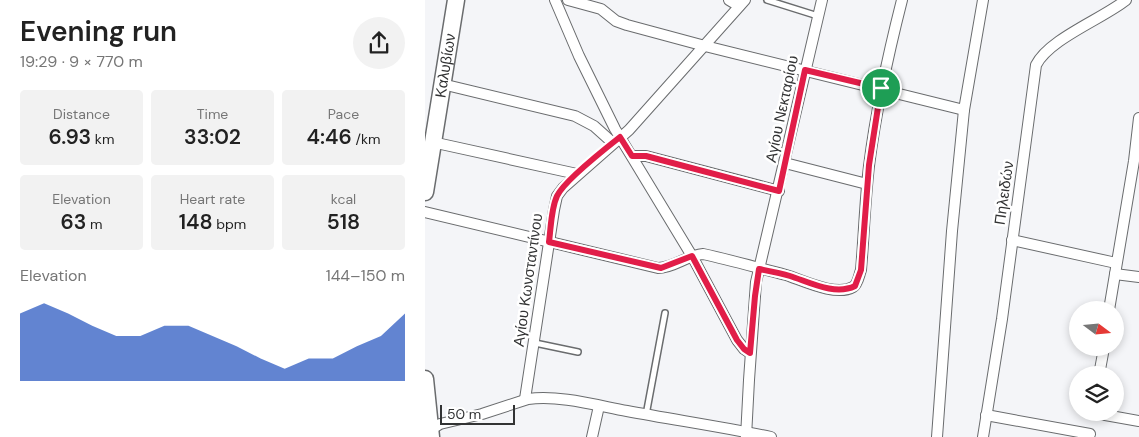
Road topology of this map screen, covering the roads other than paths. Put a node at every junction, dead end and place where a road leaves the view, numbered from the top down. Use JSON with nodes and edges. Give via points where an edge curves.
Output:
{"nodes":[{"id":1,"x":456,"y":0,"type":"edge"},
{"id":2,"x":555,"y":0,"type":"edge"},
{"id":3,"x":568,"y":0,"type":"edge"},
{"id":4,"x":729,"y":0,"type":"edge"},
{"id":5,"x":767,"y":0,"type":"edge"},
{"id":6,"x":822,"y":0,"type":"edge"},
{"id":7,"x":902,"y":0,"type":"edge"},
{"id":8,"x":983,"y":0,"type":"edge"},
{"id":9,"x":1126,"y":0,"type":"edge"},
{"id":10,"x":742,"y":3,"type":"edge"},
{"id":11,"x":819,"y":16,"type":"junction"},
{"id":12,"x":705,"y":46,"type":"junction"},
{"id":13,"x":805,"y":70,"type":"junction"},
{"id":14,"x":442,"y":84,"type":"junction"},
{"id":15,"x":881,"y":88,"type":"junction"},
{"id":16,"x":964,"y":110,"type":"junction"},
{"id":17,"x":1139,"y":118,"type":"edge"},
{"id":18,"x":616,"y":140,"type":"junction"},
{"id":19,"x":1138,"y":140,"type":"edge"},
{"id":20,"x":432,"y":142,"type":"junction"},
{"id":21,"x":632,"y":156,"type":"junction"},
{"id":22,"x":1136,"y":161,"type":"edge"},
{"id":23,"x":785,"y":163,"type":"junction"},
{"id":24,"x":577,"y":174,"type":"junction"},
{"id":25,"x":867,"y":184,"type":"junction"},
{"id":26,"x":779,"y":191,"type":"junction"},
{"id":27,"x":425,"y":192,"type":"edge"},
{"id":28,"x":425,"y":212,"type":"edge"},
{"id":29,"x":1012,"y":240,"type":"junction"},
{"id":30,"x":549,"y":242,"type":"junction"},
{"id":31,"x":692,"y":256,"type":"junction"},
{"id":32,"x":1116,"y":263,"type":"junction"},
{"id":33,"x":759,"y":269,"type":"junction"},
{"id":34,"x":1115,"y":274,"type":"junction"},
{"id":35,"x":1139,"y":277,"type":"edge"},
{"id":36,"x":1110,"y":301,"type":"edge"},
{"id":37,"x":665,"y":313,"type":"dead end"},
{"id":38,"x":535,"y":342,"type":"junction"},
{"id":39,"x":579,"y":352,"type":"dead end"},
{"id":40,"x":750,"y":353,"type":"junction"},
{"id":41,"x":425,"y":380,"type":"edge"},
{"id":42,"x":525,"y":400,"type":"junction"},
{"id":43,"x":599,"y":406,"type":"junction"},
{"id":44,"x":646,"y":414,"type":"junction"},
{"id":45,"x":987,"y":415,"type":"junction"},
{"id":46,"x":1139,"y":421,"type":"edge"},
{"id":47,"x":1092,"y":424,"type":"edge"},
{"id":48,"x":431,"y":434,"type":"edge"},
{"id":49,"x":746,"y":434,"type":"edge"},
{"id":50,"x":592,"y":437,"type":"edge"},
{"id":51,"x":771,"y":437,"type":"edge"},
{"id":52,"x":937,"y":437,"type":"edge"},
{"id":53,"x":983,"y":437,"type":"edge"}],
"edges":[{"from":1,"to":14,"type":"main road","name":"Καλυβίων"},
{"from":2,"to":18,"type":"street"},
{"from":3,"to":12,"type":"street","via":[[601,9],[627,25]]},
{"from":4,"to":10,"type":"street"},
{"from":5,"to":11,"type":"lane"},
{"from":6,"to":11,"type":"street","name":"Αγίου Νεκταρίου"},
{"from":7,"to":15,"type":"street"},
{"from":8,"to":16,"type":"street"},
{"from":9,"to":29,"type":"street","name":"Πηλειδών","via":[[1056,43],[1036,66]]},
{"from":10,"to":12,"type":"street","name":"Αγίου Κωνσταντίνου"},
{"from":11,"to":13,"type":"street","name":"Αγίου Νεκταρίου"},
{"from":12,"to":13,"type":"street"},
{"from":12,"to":18,"type":"street","name":"Αγίου Κωνσταντίνου","via":[[629,130]]},
{"from":13,"to":15,"type":"street"},
{"from":13,"to":23,"type":"street","name":"Αγίου Νεκταρίου"},
{"from":14,"to":18,"type":"street","via":[[569,114]]},
{"from":14,"to":20,"type":"main road","name":"Καλυβίων"},
{"from":15,"to":16,"type":"street"},
{"from":15,"to":25,"type":"street"},
{"from":16,"to":52,"type":"street","via":[[951,231]]},
{"from":17,"to":19,"type":"street"},
{"from":18,"to":21,"type":"street"},
{"from":18,"to":24,"type":"street","name":"Αγίου Κωνσταντίνου"},
{"from":19,"to":22,"type":"street"},
{"from":20,"to":24,"type":"street"},
{"from":20,"to":27,"type":"main road","name":"Καλυβίων"},
{"from":21,"to":26,"type":"street","via":[[646,156]]},
{"from":21,"to":31,"type":"street"},
{"from":22,"to":32,"type":"street"},
{"from":23,"to":25,"type":"street"},
{"from":23,"to":26,"type":"street","name":"Αγίου Νεκταρίου"},
{"from":24,"to":30,"type":"street","name":"Αγίου Κωνσταντίνου","via":[[557,196]]},
{"from":25,"to":33,"type":"street","via":[[861,270],[854,286],[843,289],[822,287]]},
{"from":26,"to":33,"type":"street","name":"Αγίου Νεκταρίου"},
{"from":28,"to":30,"type":"street"},
{"from":29,"to":32,"type":"street"},
{"from":29,"to":45,"type":"street","name":"Πηλειδών"},
{"from":30,"to":31,"type":"street","via":[[661,268]]},
{"from":30,"to":38,"type":"street","name":"Αγίου Κωνσταντίνου"},
{"from":31,"to":33,"type":"street","via":[[703,254]]},
{"from":31,"to":40,"type":"street","via":[[737,340]]},
{"from":32,"to":34,"type":"street"},
{"from":33,"to":40,"type":"street","name":"Αγίου Νεκταρίου"},
{"from":34,"to":35,"type":"street"},
{"from":34,"to":36,"type":"street"},
{"from":37,"to":44,"type":"lane"},
{"from":38,"to":39,"type":"lane"},
{"from":38,"to":42,"type":"street","name":"Αγίου Κωνσταντίνου"},
{"from":40,"to":49,"type":"street","name":"Αγίου Νεκταρίου"},
{"from":41,"to":48,"type":"main road"},
{"from":42,"to":43,"type":"street","via":[[558,399]]},
{"from":42,"to":48,"type":"street","via":[[441,424]]},
{"from":43,"to":44,"type":"street"},
{"from":43,"to":50,"type":"street"},
{"from":44,"to":49,"type":"street"},
{"from":45,"to":47,"type":"street"},
{"from":45,"to":53,"type":"street","name":"Πηλειδών"},
{"from":46,"to":47,"type":"street"},
{"from":49,"to":51,"type":"street"}]}
